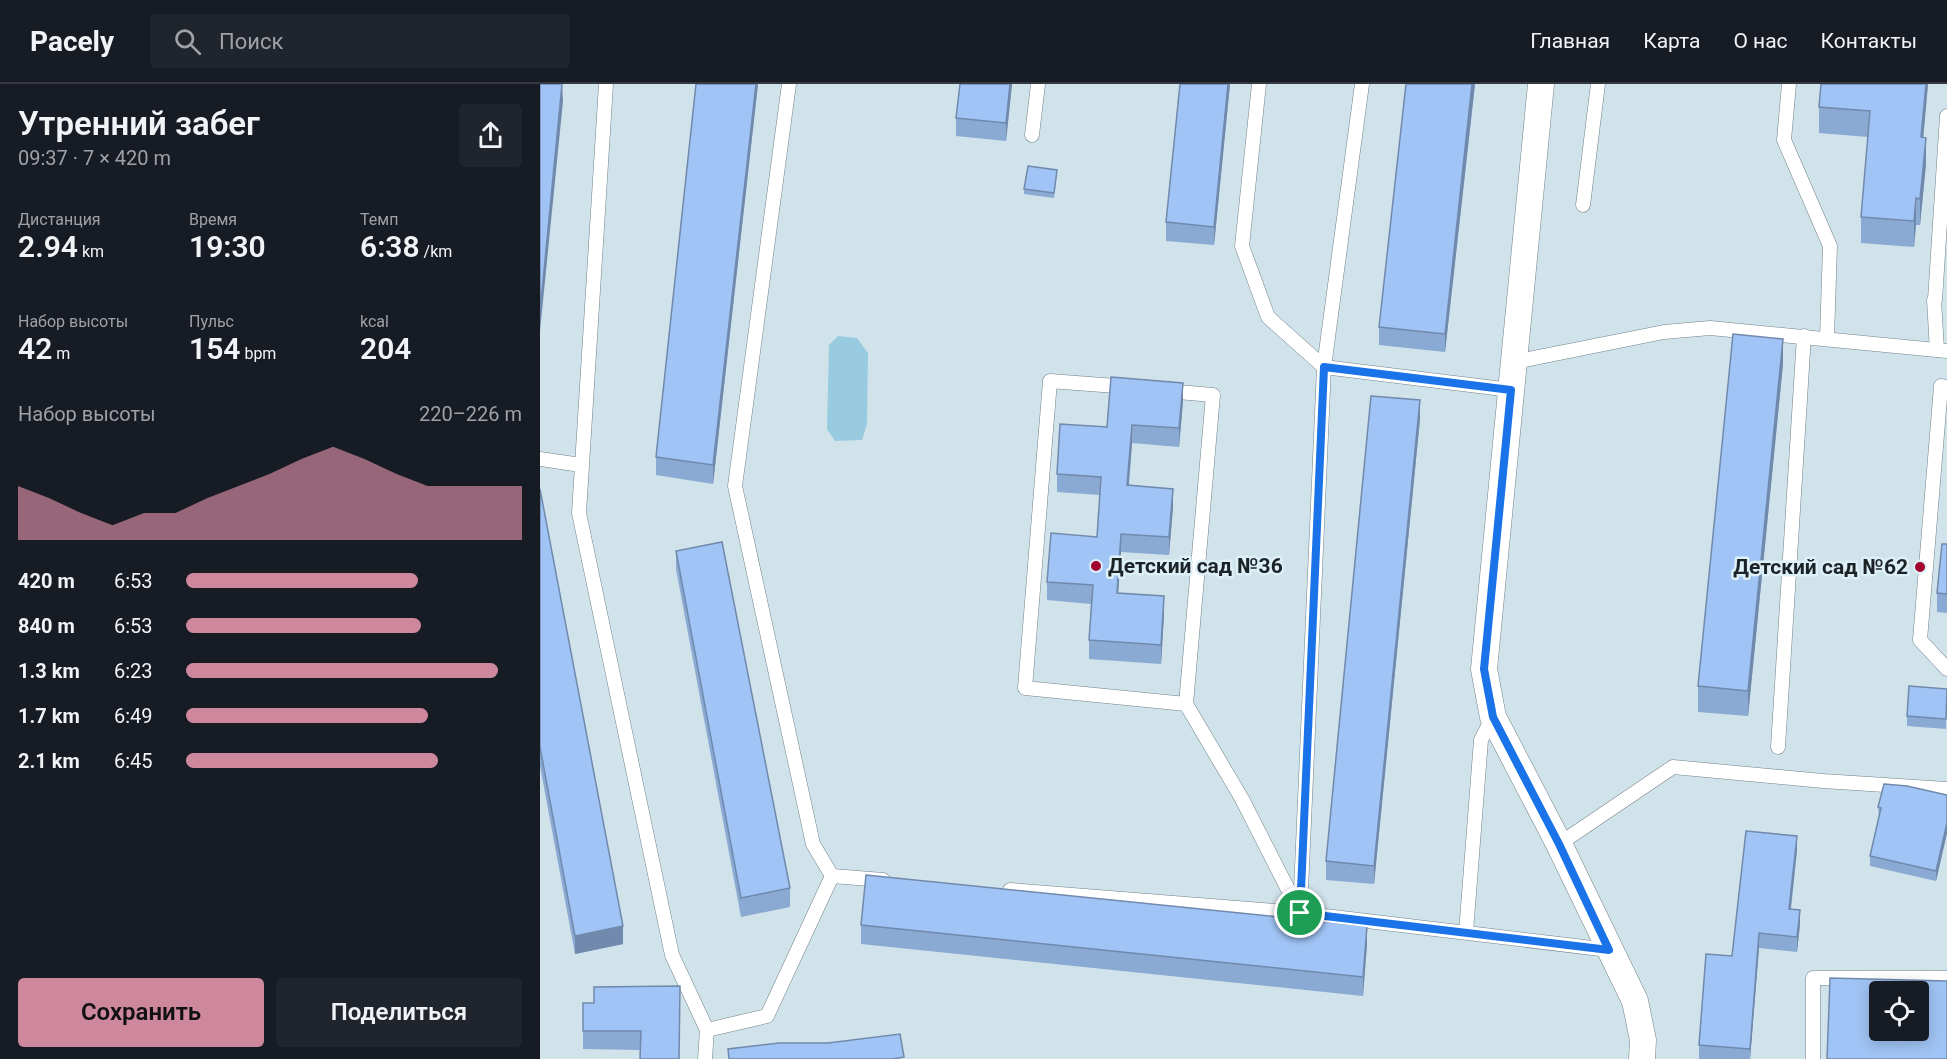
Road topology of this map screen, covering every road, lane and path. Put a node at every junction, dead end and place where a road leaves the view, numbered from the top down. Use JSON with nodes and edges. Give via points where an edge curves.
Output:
{"nodes":[{"id":1,"x":606,"y":84,"type":"edge"},
{"id":2,"x":789,"y":84,"type":"edge"},
{"id":3,"x":1038,"y":84,"type":"edge"},
{"id":4,"x":1259,"y":84,"type":"edge"},
{"id":5,"x":1362,"y":84,"type":"edge"},
{"id":6,"x":1541,"y":84,"type":"edge"},
{"id":7,"x":1598,"y":84,"type":"edge"},
{"id":8,"x":1789,"y":84,"type":"edge"},
{"id":9,"x":1947,"y":116,"type":"edge"},
{"id":10,"x":1032,"y":135,"type":"dead end"},
{"id":11,"x":1583,"y":205,"type":"dead end"},
{"id":12,"x":1804,"y":336,"type":"junction"},
{"id":13,"x":1827,"y":338,"type":"junction"},
{"id":14,"x":1942,"y":350,"type":"edge"},
{"id":15,"x":1514,"y":362,"type":"junction"},
{"id":16,"x":1324,"y":367,"type":"junction"},
{"id":17,"x":1947,"y":387,"type":"edge"},
{"id":18,"x":1511,"y":390,"type":"junction"},
{"id":19,"x":540,"y":459,"type":"edge"},
{"id":20,"x":581,"y":465,"type":"junction"},
{"id":21,"x":1947,"y":669,"type":"edge"},
{"id":22,"x":1186,"y":704,"type":"junction"},
{"id":23,"x":1493,"y":717,"type":"junction"},
{"id":24,"x":1778,"y":747,"type":"dead end"},
{"id":25,"x":1947,"y":789,"type":"edge"},
{"id":26,"x":1559,"y":844,"type":"junction"},
{"id":27,"x":832,"y":876,"type":"junction"},
{"id":28,"x":902,"y":881,"type":"edge"},
{"id":29,"x":996,"y":889,"type":"edge"},
{"id":30,"x":1300,"y":913,"type":"junction"},
{"id":31,"x":1466,"y":932,"type":"junction"},
{"id":32,"x":1609,"y":950,"type":"junction"},
{"id":33,"x":1947,"y":978,"type":"edge"},
{"id":34,"x":707,"y":1029,"type":"junction"},
{"id":35,"x":705,"y":1059,"type":"edge"},
{"id":36,"x":1642,"y":1059,"type":"edge"},
{"id":37,"x":1813,"y":1059,"type":"edge"}],
"edges":[{"from":1,"to":20,"type":"lane"},
{"from":2,"to":27,"type":"lane","via":[[735,486],[813,844]]},
{"from":3,"to":10,"type":"lane"},
{"from":4,"to":16,"type":"lane","via":[[1242,246],[1268,317]]},
{"from":5,"to":16,"type":"lane"},
{"from":6,"to":15,"type":"street"},
{"from":7,"to":11,"type":"lane"},
{"from":8,"to":13,"type":"lane","via":[[1784,140],[1830,246]]},
{"from":9,"to":14,"type":"lane","via":[[1934,300]]},
{"from":12,"to":13,"type":"lane"},
{"from":12,"to":15,"type":"lane","via":[[1710,328],[1664,332]]},
{"from":12,"to":24,"type":"lane"},
{"from":13,"to":14,"type":"lane"},
{"from":15,"to":18,"type":"street"},
{"from":16,"to":18,"type":"lane"},
{"from":16,"to":30,"type":"lane"},
{"from":17,"to":21,"type":"lane","via":[[1941,386],[1920,640]]},
{"from":18,"to":23,"type":"street","via":[[1484,669]]},
{"from":19,"to":20,"type":"lane"},
{"from":20,"to":34,"type":"lane","via":[[579,513],[672,955]]},
{"from":22,"to":22,"type":"lane","via":[[1213,394],[1050,381],[1025,688]]},
{"from":22,"to":30,"type":"lane","via":[[1242,799]]},
{"from":23,"to":26,"type":"street"},
{"from":23,"to":31,"type":"lane","via":[[1481,740]]},
{"from":25,"to":26,"type":"lane","via":[[1673,767]]},
{"from":26,"to":32,"type":"street"},
{"from":27,"to":28,"type":"lane"},
{"from":27,"to":34,"type":"lane","via":[[767,1016]]},
{"from":29,"to":30,"type":"lane"},
{"from":30,"to":31,"type":"lane"},
{"from":31,"to":32,"type":"lane"},
{"from":32,"to":36,"type":"street","via":[[1635,1001],[1643,1040]]},
{"from":33,"to":37,"type":"lane","via":[[1813,978]]},
{"from":34,"to":35,"type":"lane"}]}
